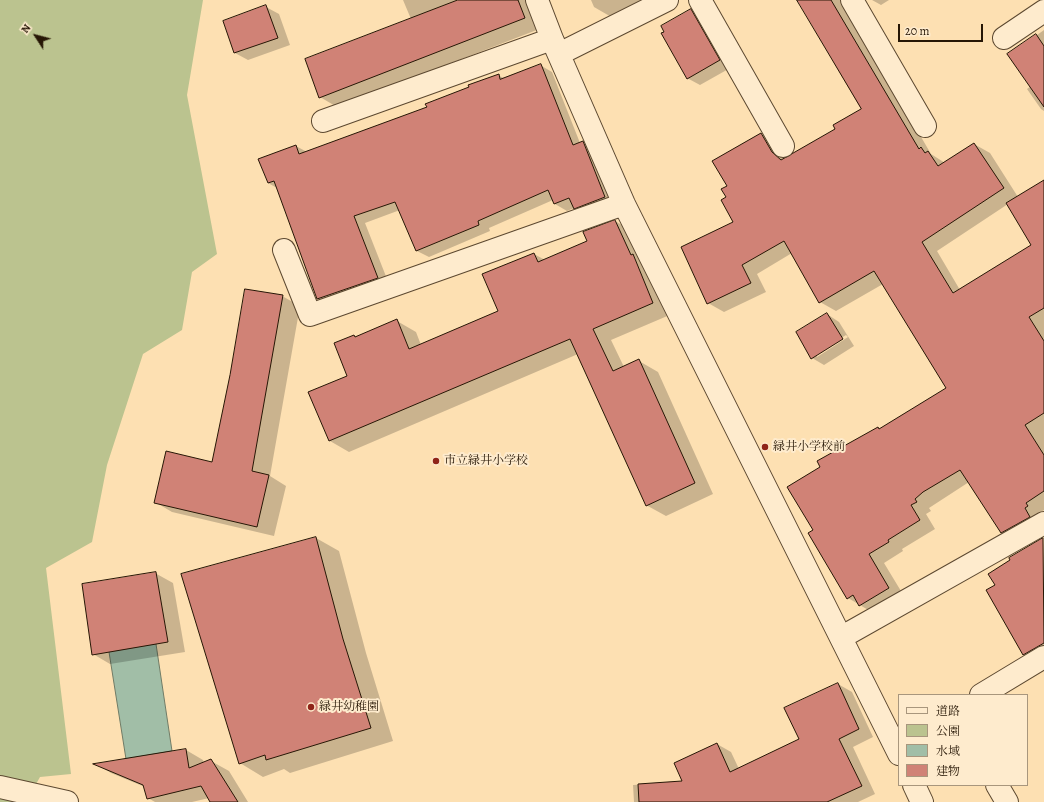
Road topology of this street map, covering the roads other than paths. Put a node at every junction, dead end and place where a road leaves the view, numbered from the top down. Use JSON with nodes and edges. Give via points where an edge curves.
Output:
{"nodes":[{"id":1,"x":537,"y":0,"type":"edge"},
{"id":2,"x":667,"y":0,"type":"edge"},
{"id":3,"x":700,"y":0,"type":"edge"},
{"id":4,"x":852,"y":0,"type":"edge"},
{"id":5,"x":1044,"y":11,"type":"edge"},
{"id":6,"x":1004,"y":38,"type":"dead end"},
{"id":7,"x":555,"y":46,"type":"junction"},
{"id":8,"x":323,"y":121,"type":"dead end"},
{"id":9,"x":925,"y":126,"type":"dead end"},
{"id":10,"x":783,"y":146,"type":"dead end"},
{"id":11,"x":624,"y":204,"type":"junction"},
{"id":12,"x":284,"y":250,"type":"dead end"},
{"id":13,"x":1044,"y":523,"type":"edge"},
{"id":14,"x":842,"y":637,"type":"junction"},
{"id":15,"x":1044,"y":657,"type":"edge"},
{"id":16,"x":983,"y":694,"type":"edge"},
{"id":17,"x":898,"y":752,"type":"edge"},
{"id":18,"x":914,"y":786,"type":"edge"},
{"id":19,"x":998,"y":786,"type":"edge"},
{"id":20,"x":0,"y":787,"type":"edge"},
{"id":21,"x":67,"y":802,"type":"edge"},
{"id":22,"x":922,"y":802,"type":"edge"},
{"id":23,"x":1007,"y":802,"type":"edge"}],
"edges":[{"from":1,"to":7,"type":"street"},
{"from":2,"to":7,"type":"street"},
{"from":3,"to":10,"type":"street"},
{"from":4,"to":9,"type":"street"},
{"from":5,"to":6,"type":"street"},
{"from":7,"to":8,"type":"street"},
{"from":7,"to":11,"type":"street"},
{"from":11,"to":12,"type":"street","via":[[310,315]]},
{"from":11,"to":14,"type":"street"},
{"from":13,"to":14,"type":"street"},
{"from":14,"to":17,"type":"street"},
{"from":15,"to":16,"type":"street"},
{"from":18,"to":22,"type":"street"},
{"from":19,"to":23,"type":"street"},
{"from":20,"to":21,"type":"street"}]}
